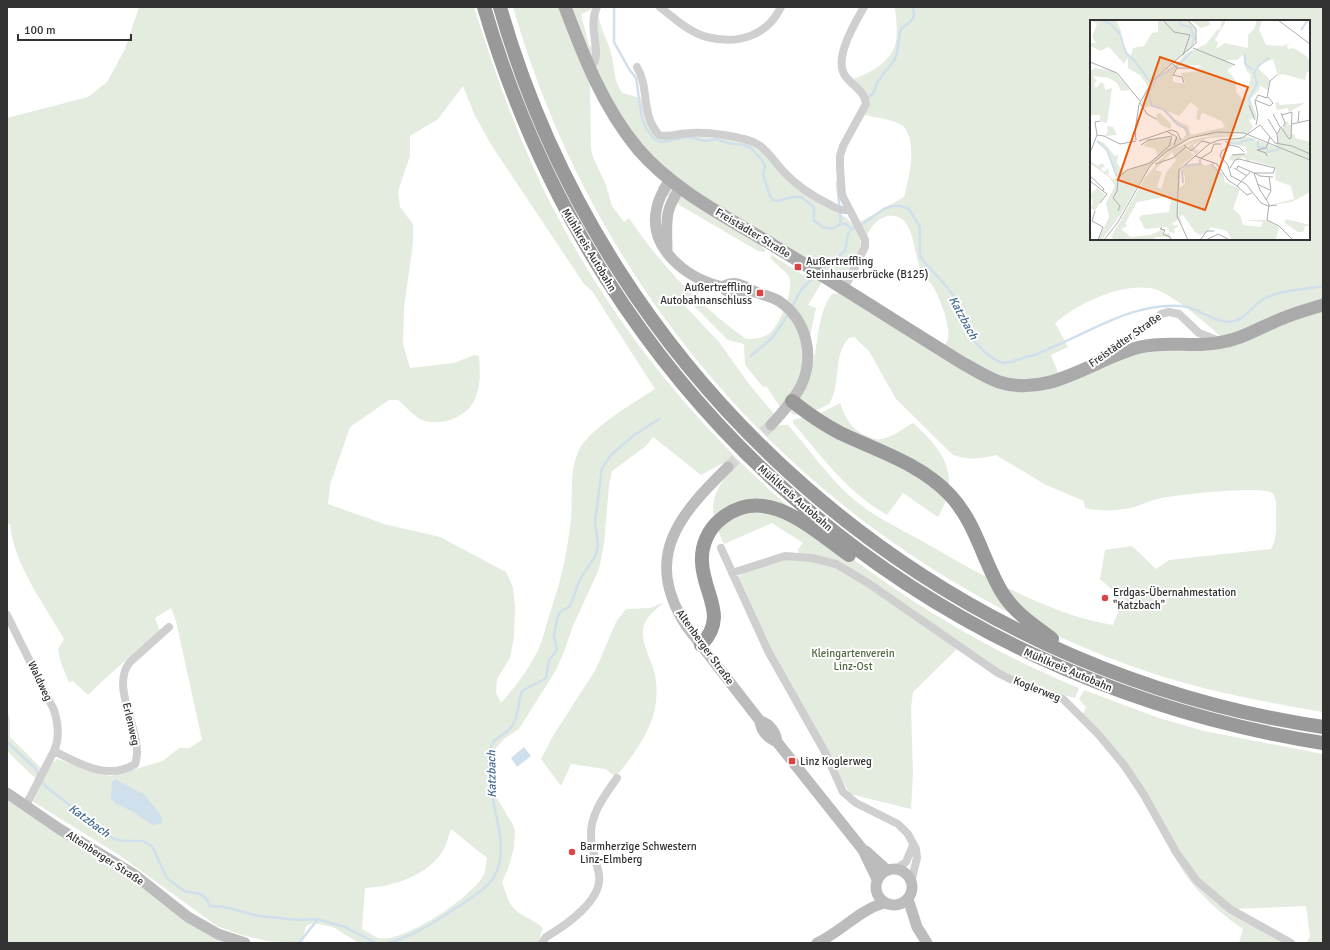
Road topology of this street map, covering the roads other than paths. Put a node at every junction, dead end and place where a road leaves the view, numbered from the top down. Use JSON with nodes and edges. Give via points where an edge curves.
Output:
{"nodes":[{"id":1,"x":484,"y":7,"type":"edge"},
{"id":2,"x":500,"y":7,"type":"edge"},
{"id":3,"x":565,"y":7,"type":"edge"},
{"id":4,"x":597,"y":7,"type":"edge"},
{"id":5,"x":660,"y":7,"type":"edge"},
{"id":6,"x":780,"y":7,"type":"edge"},
{"id":7,"x":864,"y":7,"type":"edge"},
{"id":8,"x":588,"y":67,"type":"junction"},
{"id":9,"x":638,"y":67,"type":"dead end"},
{"id":10,"x":670,"y":179,"type":"junction"},
{"id":11,"x":681,"y":188,"type":"junction"},
{"id":12,"x":843,"y":209,"type":"junction"},
{"id":13,"x":667,"y":251,"type":"junction"},
{"id":14,"x":844,"y":289,"type":"junction"},
{"id":15,"x":1323,"y":305,"type":"edge"},
{"id":16,"x":1228,"y":341,"type":"junction"},
{"id":17,"x":1084,"y":369,"type":"junction"},
{"id":18,"x":792,"y":401,"type":"junction"},
{"id":19,"x":771,"y":425,"type":"tunnel mouth"},
{"id":20,"x":728,"y":468,"type":"tunnel mouth"},
{"id":21,"x":721,"y":548,"type":"dead end"},
{"id":22,"x":886,"y":570,"type":"junction"},
{"id":23,"x":732,"y":573,"type":"junction"},
{"id":24,"x":7,"y":616,"type":"edge"},
{"id":25,"x":169,"y":627,"type":"dead end"},
{"id":26,"x":701,"y":645,"type":"junction"},
{"id":27,"x":1072,"y":656,"type":"junction"},
{"id":28,"x":1323,"y":727,"type":"edge"},
{"id":29,"x":1323,"y":743,"type":"edge"},
{"id":30,"x":54,"y":751,"type":"junction"},
{"id":31,"x":617,"y":778,"type":"dead end"},
{"id":32,"x":7,"y":793,"type":"edge"},
{"id":33,"x":26,"y":805,"type":"junction"},
{"id":34,"x":913,"y":845,"type":"junction"},
{"id":35,"x":863,"y":850,"type":"junction"},
{"id":36,"x":891,"y":869,"type":"junction"},
{"id":37,"x":877,"y":878,"type":"junction"},
{"id":38,"x":911,"y":882,"type":"junction"},
{"id":39,"x":876,"y":892,"type":"junction"},
{"id":40,"x":908,"y":899,"type":"junction"},
{"id":41,"x":884,"y":902,"type":"junction"},
{"id":42,"x":898,"y":905,"type":"junction"},
{"id":43,"x":858,"y":915,"type":"junction"},
{"id":44,"x":918,"y":927,"type":"junction"},
{"id":45,"x":245,"y":943,"type":"edge"},
{"id":46,"x":542,"y":943,"type":"edge"},
{"id":47,"x":817,"y":943,"type":"edge"},
{"id":48,"x":927,"y":943,"type":"edge"},
{"id":49,"x":1291,"y":943,"type":"edge"}],
"edges":[{"from":1,"to":22,"type":"highway","name":"Mühlkreis Autobahn","via":[[509,85],[550,180],[584,243],[646,338],[690,392],[763,470],[823,523]]},
{"from":2,"to":27,"type":"highway","name":"Mühlkreis Autobahn","via":[[530,98],[578,200],[627,284],[701,383],[769,455],[809,492],[859,532],[967,604]]},
{"from":3,"to":8,"type":"main road","name":"Freistädter Straße"},
{"from":4,"to":8,"type":"street","via":[[592,26],[597,54],[593,65]]},
{"from":5,"to":6,"type":"street","via":[[707,37],[730,39],[751,37],[762,31],[771,23]]},
{"from":7,"to":12,"type":"street","via":[[846,41],[843,67],[846,77],[865,97],[866,104],[840,156]]},
{"from":8,"to":10,"type":"main road","name":"Freistädter Straße","via":[[605,101],[629,138]]},
{"from":9,"to":12,"type":"street","via":[[643,80],[648,113],[659,135],[704,133],[752,142],[766,152],[794,182],[816,198]]},
{"from":10,"to":11,"type":"main road","name":"Freistädter Straße"},
{"from":10,"to":13,"type":"street","via":[[659,201],[656,214],[658,237]]},
{"from":11,"to":13,"type":"street","via":[[673,199],[667,215]]},
{"from":11,"to":14,"type":"main road","name":"Freistädter Straße"},
{"from":12,"to":14,"type":"street","via":[[858,226],[865,240],[865,247]]},
{"from":13,"to":18,"type":"street","via":[[676,263],[692,276],[722,287],[728,284],[747,286],[774,298],[790,311],[804,332],[808,352],[803,380]]},
{"from":14,"to":17,"type":"main road","name":"Freistädter Straße","via":[[964,364],[997,381],[1034,386]]},
{"from":15,"to":16,"type":"main road","name":"Freistädter Straße","via":[[1287,316]]},
{"from":16,"to":17,"type":"main road","name":"Freistädter Straße","via":[[1214,344],[1141,346]]},
{"from":16,"to":17,"type":"street","name":"Freistädter Straße","via":[[1207,337],[1179,314],[1169,312],[1153,319],[1139,332],[1102,354]]},
{"from":18,"to":19,"type":"street"},
{"from":18,"to":27,"type":"highway","via":[[834,429],[903,462],[939,484],[965,514],[977,535],[997,584],[1010,603],[1025,619]]},
{"from":20,"to":26,"type":"street","name":"Altenberger Straße","via":[[699,496],[682,518],[674,533],[668,555],[667,575],[671,595],[680,616]]},
{"from":21,"to":23,"type":"street"},
{"from":22,"to":26,"type":"highway","via":[[852,557],[800,520],[780,510],[760,505],[738,509],[716,523],[703,548],[702,571],[714,608],[714,620],[711,633]]},
{"from":22,"to":29,"type":"highway","name":"Mühlkreis Autobahn","via":[[964,620],[1006,643],[1094,682],[1196,716]]},
{"from":23,"to":34,"type":"street","via":[[771,657],[825,752],[843,792],[856,803],[898,824],[908,834]]},
{"from":23,"to":49,"type":"street","name":"Koglerweg","via":[[785,556],[812,558],[836,564],[998,673],[1022,685],[1062,699],[1098,734],[1124,765],[1176,852],[1197,881],[1230,909]]},
{"from":24,"to":30,"type":"street","name":"Waldweg","via":[[54,710],[58,734]]},
{"from":25,"to":30,"type":"street","name":"Erlenweg","via":[[130,662],[124,671],[125,697],[137,752],[135,764],[124,770],[106,772],[85,766]]},
{"from":26,"to":35,"type":"street","name":"Altenberger Straße","via":[[760,721],[766,722],[773,730],[777,742]]},
{"from":27,"to":28,"type":"highway","name":"Mühlkreis Autobahn","via":[[1194,699],[1267,717]]},
{"from":30,"to":33,"type":"street"},
{"from":31,"to":46,"type":"street","via":[[592,822],[591,836],[599,875],[598,890],[582,910],[546,937]]},
{"from":32,"to":33,"type":"street","name":"Altenberger Straße"},
{"from":33,"to":45,"type":"street","name":"Altenberger Straße","via":[[58,828],[135,875],[188,917],[218,934]]},
{"from":34,"to":36,"type":"street","via":[[906,862]]},
{"from":34,"to":38,"type":"street","via":[[917,855]]},
{"from":35,"to":36,"type":"street","name":"Altenberger Straße"},
{"from":35,"to":37,"type":"street","name":"Altenberger Straße"},
{"from":36,"to":37,"type":"street"},
{"from":36,"to":38,"type":"street","name":"Altenberger Straße","via":[[905,872]]},
{"from":37,"to":39,"type":"street"},
{"from":38,"to":40,"type":"street","via":[[912,889]]},
{"from":39,"to":41,"type":"street"},
{"from":39,"to":43,"type":"street"},
{"from":40,"to":42,"type":"street"},
{"from":40,"to":44,"type":"street"},
{"from":41,"to":42,"type":"street"},
{"from":41,"to":43,"type":"street"},
{"from":42,"to":44,"type":"street"},
{"from":43,"to":47,"type":"street"},
{"from":44,"to":48,"type":"street"}]}
